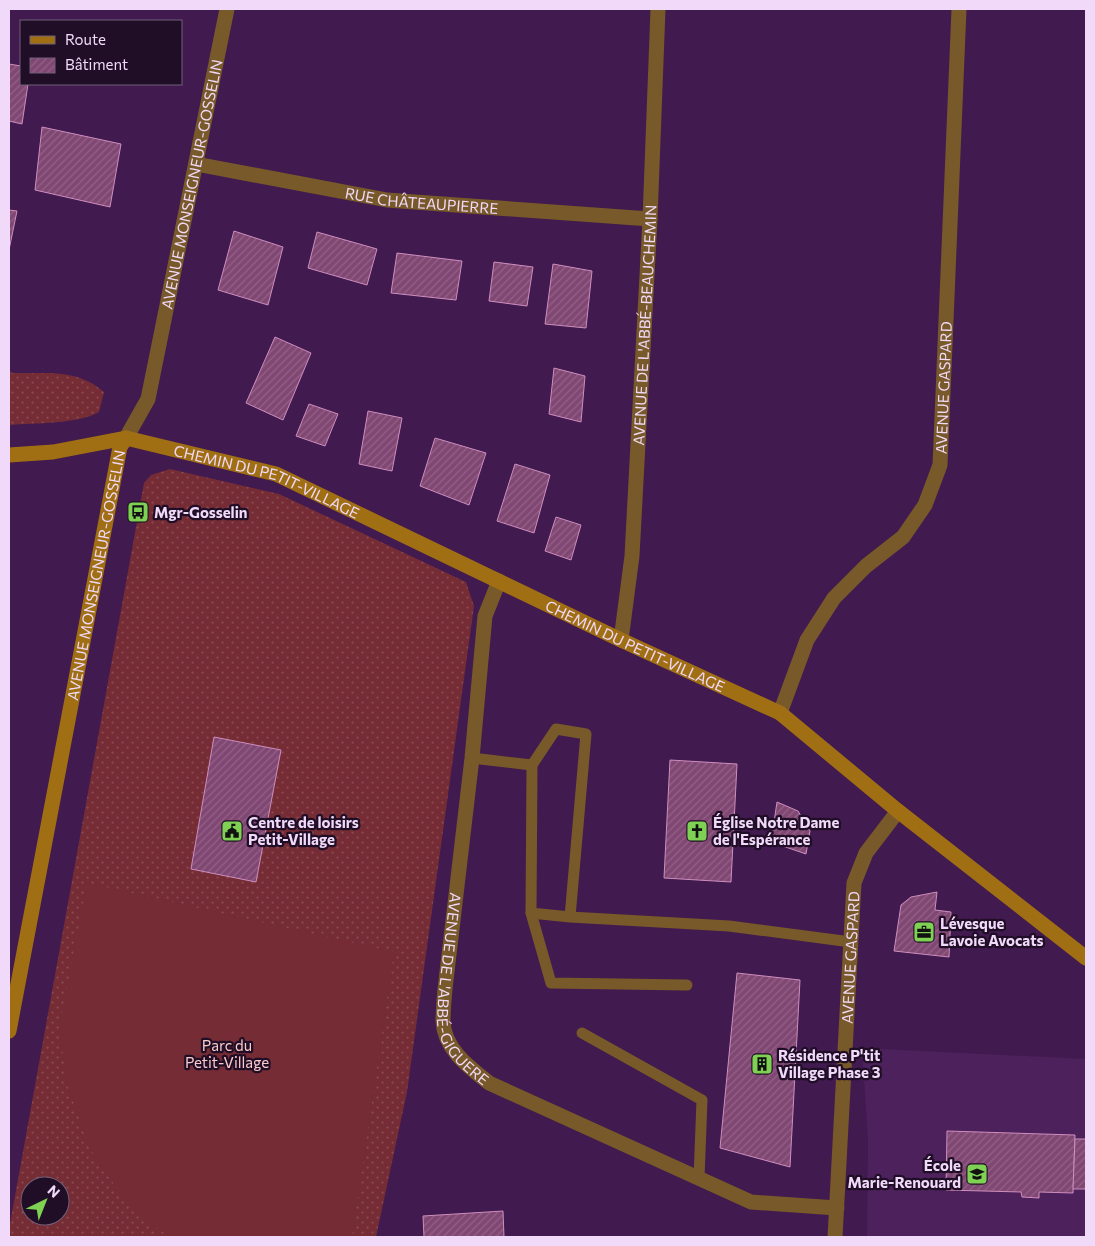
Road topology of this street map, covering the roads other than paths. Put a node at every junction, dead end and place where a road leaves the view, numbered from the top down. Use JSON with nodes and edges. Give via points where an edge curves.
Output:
{"nodes":[{"id":1,"x":227,"y":9,"type":"edge"},
{"id":2,"x":658,"y":9,"type":"edge"},
{"id":3,"x":959,"y":9,"type":"edge"},
{"id":4,"x":196,"y":164,"type":"junction"},
{"id":5,"x":650,"y":219,"type":"junction"},
{"id":6,"x":126,"y":438,"type":"junction"},
{"id":7,"x":9,"y":455,"type":"edge"},
{"id":8,"x":499,"y":581,"type":"junction"},
{"id":9,"x":621,"y":640,"type":"junction"},
{"id":10,"x":780,"y":713,"type":"junction"},
{"id":11,"x":472,"y":758,"type":"junction"},
{"id":12,"x":532,"y":765,"type":"junction"},
{"id":13,"x":898,"y":811,"type":"junction"},
{"id":14,"x":531,"y":913,"type":"junction"},
{"id":15,"x":570,"y":917,"type":"junction"},
{"id":16,"x":851,"y":942,"type":"junction"},
{"id":17,"x":1086,"y":958,"type":"edge"},
{"id":18,"x":687,"y":985,"type":"dead end"},
{"id":19,"x":9,"y":1031,"type":"edge"},
{"id":20,"x":582,"y":1033,"type":"dead end"},
{"id":21,"x":699,"y":1178,"type":"junction"},
{"id":22,"x":837,"y":1208,"type":"junction"},
{"id":23,"x":835,"y":1237,"type":"edge"}],
"edges":[{"from":1,"to":4,"type":"street","name":"AVENUE MONSEIGNEUR-GOSSELIN"},
{"from":2,"to":5,"type":"street","name":"AVENUE DE L'ABBÉ-BEAUCHEMIN"},
{"from":3,"to":10,"type":"street","name":"AVENUE GASPARD","via":[[940,465],[926,505],[903,537],[866,566],[834,598],[807,640]]},
{"from":4,"to":5,"type":"street","name":"RUE CHÂTEAUPIERRE","via":[[387,200]]},
{"from":4,"to":6,"type":"street","name":"AVENUE MONSEIGNEUR-GOSSELIN","via":[[148,399]]},
{"from":5,"to":9,"type":"street","name":"AVENUE DE L'ABBÉ-BEAUCHEMIN","via":[[632,556]]},
{"from":6,"to":7,"type":"street","via":[[53,452]]},
{"from":6,"to":8,"type":"street","name":"CHEMIN DU PETIT-VILLAGE","via":[[276,474]]},
{"from":6,"to":19,"type":"street","name":"AVENUE MONSEIGNEUR-GOSSELIN","via":[[120,447]]},
{"from":8,"to":9,"type":"street","name":"CHEMIN DU PETIT-VILLAGE"},
{"from":8,"to":11,"type":"street","name":"AVENUE DE L'ABBÉ-GIGUERE","via":[[485,616]]},
{"from":9,"to":10,"type":"street","name":"CHEMIN DU PETIT-VILLAGE"},
{"from":10,"to":13,"type":"street","name":"CHEMIN DU PETIT-VILLAGE"},
{"from":11,"to":12,"type":"lane"},
{"from":11,"to":21,"type":"street","name":"AVENUE DE L'ABBÉ-GIGUERE","via":[[445,989],[443,1023],[449,1044],[464,1063],[489,1083]]},
{"from":12,"to":14,"type":"lane"},
{"from":12,"to":15,"type":"lane","via":[[556,729],[586,734]]},
{"from":13,"to":16,"type":"street","name":"AVENUE GASPARD","via":[[866,854],[854,884]]},
{"from":13,"to":17,"type":"street","name":"CHEMIN DU PETIT-VILLAGE"},
{"from":14,"to":15,"type":"lane"},
{"from":14,"to":18,"type":"lane","via":[[551,983]]},
{"from":15,"to":16,"type":"lane","via":[[729,926]]},
{"from":16,"to":22,"type":"street","name":"AVENUE GASPARD"},
{"from":20,"to":21,"type":"lane","via":[[702,1100]]},
{"from":21,"to":22,"type":"street","name":"AVENUE DE L'ABBÉ-GIGUERE","via":[[751,1202]]},
{"from":22,"to":23,"type":"street","name":"AVENUE GASPARD"}]}
